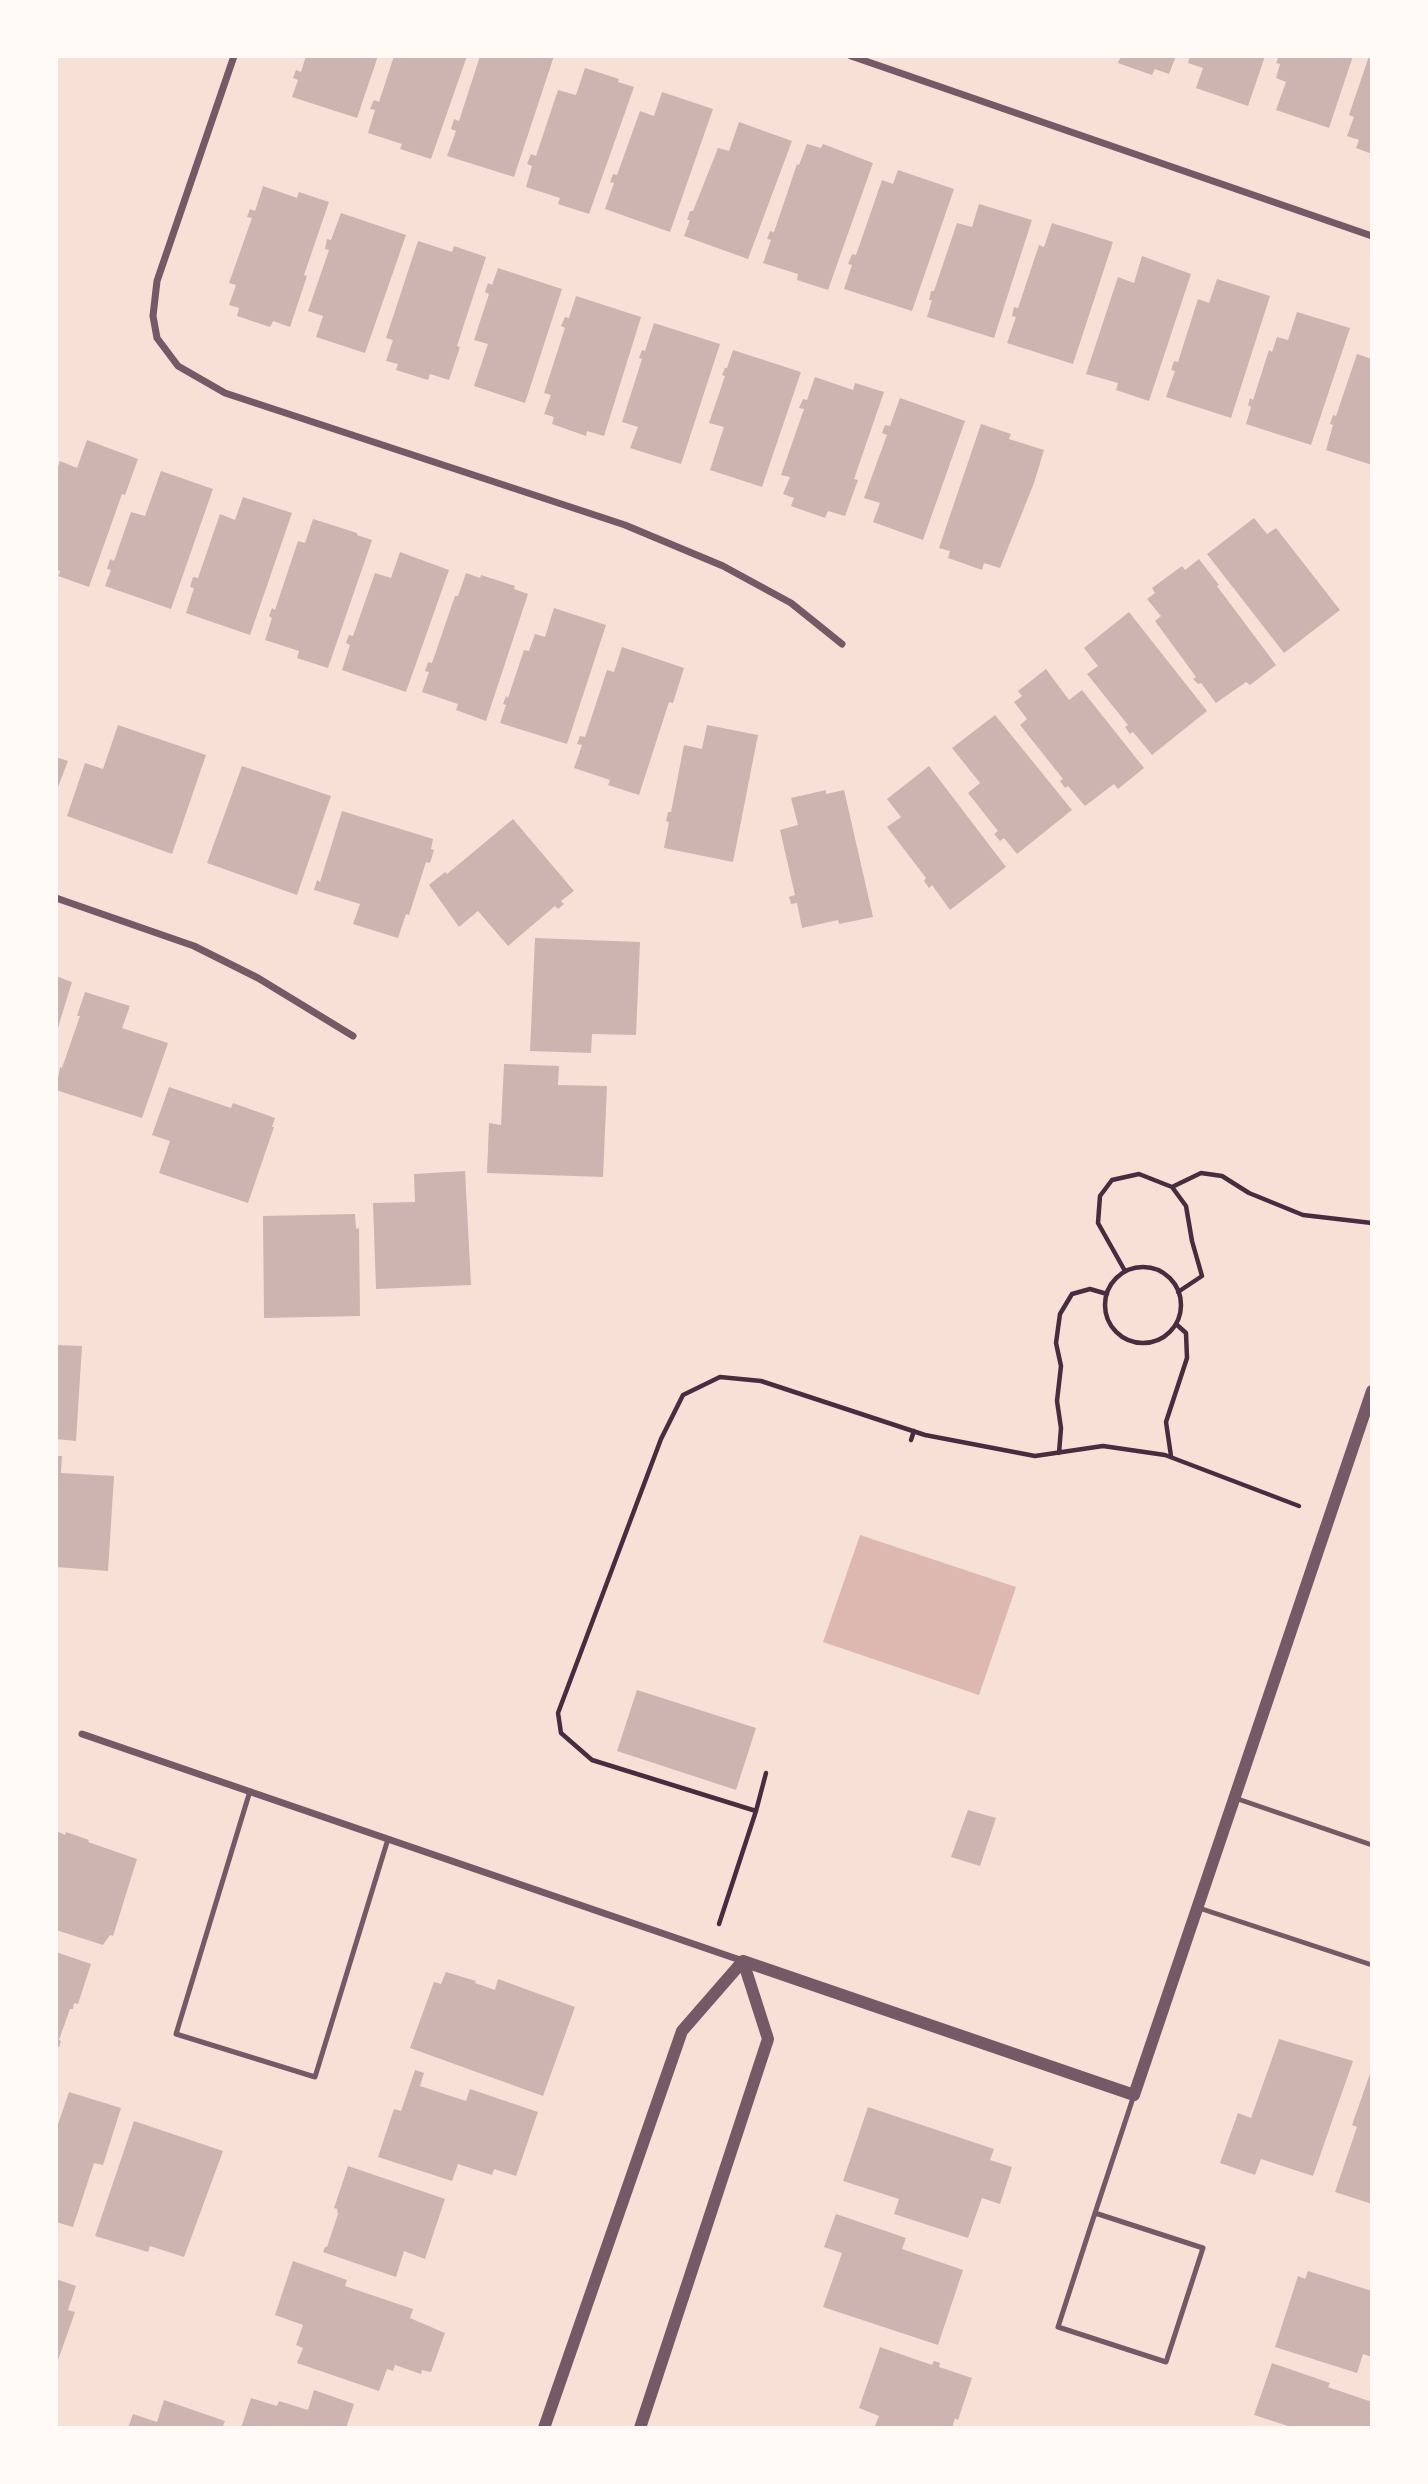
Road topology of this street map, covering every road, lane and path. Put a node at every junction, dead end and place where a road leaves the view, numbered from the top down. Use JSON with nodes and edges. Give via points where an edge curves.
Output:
{"nodes":[{"id":1,"x":234,"y":56,"type":"edge"},
{"id":2,"x":851,"y":56,"type":"edge"},
{"id":3,"x":1372,"y":236,"type":"edge"},
{"id":4,"x":842,"y":644,"type":"dead end"},
{"id":5,"x":56,"y":898,"type":"edge"},
{"id":6,"x":353,"y":1035,"type":"dead end"},
{"id":7,"x":1172,"y":1187,"type":"junction"},
{"id":8,"x":1372,"y":1223,"type":"edge"},
{"id":9,"x":1125,"y":1271,"type":"junction"},
{"id":10,"x":1178,"y":1292,"type":"junction"},
{"id":11,"x":1107,"y":1294,"type":"junction"},
{"id":12,"x":1176,"y":1324,"type":"junction"},
{"id":13,"x":1372,"y":1391,"type":"edge"},
{"id":14,"x":914,"y":1432,"type":"junction"},
{"id":15,"x":911,"y":1440,"type":"dead end"},
{"id":16,"x":1059,"y":1453,"type":"junction"},
{"id":17,"x":1171,"y":1457,"type":"junction"},
{"id":18,"x":1329,"y":1517,"type":"junction"},
{"id":19,"x":82,"y":1734,"type":"dead end"},
{"id":20,"x":766,"y":1773,"type":"dead end"},
{"id":21,"x":250,"y":1791,"type":"junction"},
{"id":22,"x":1235,"y":1798,"type":"junction"},
{"id":23,"x":755,"y":1811,"type":"junction"},
{"id":24,"x":388,"y":1839,"type":"junction"},
{"id":25,"x":1372,"y":1845,"type":"edge"},
{"id":26,"x":1198,"y":1908,"type":"junction"},
{"id":27,"x":711,"y":1949,"type":"junction"},
{"id":28,"x":743,"y":1961,"type":"junction"},
{"id":29,"x":1372,"y":1965,"type":"edge"},
{"id":30,"x":1134,"y":2095,"type":"junction"},
{"id":31,"x":1095,"y":2213,"type":"junction"},
{"id":32,"x":544,"y":2428,"type":"edge"},
{"id":33,"x":640,"y":2428,"type":"edge"}],
"edges":[{"from":1,"to":4,"type":"street","via":[[157,281],[153,316],[157,338],[178,366],[225,393],[625,525],[723,566],[791,603]]},
{"from":2,"to":3,"type":"street"},
{"from":5,"to":6,"type":"street","via":[[194,946]]},
{"from":7,"to":8,"type":"path","via":[[1201,1173],[1222,1176],[1249,1193],[1303,1215]]},
{"from":7,"to":9,"type":"path","via":[[1139,1174],[1112,1180],[1100,1196],[1098,1223]]},
{"from":7,"to":10,"type":"path","via":[[1186,1206],[1202,1276]]},
{"from":9,"to":10,"type":"path","via":[[1149,1267],[1166,1274]]},
{"from":9,"to":11,"type":"path","via":[[1110,1283]]},
{"from":10,"to":12,"type":"path","via":[[1181,1309]]},
{"from":11,"to":12,"type":"path","via":[[1108,1324],[1126,1341],[1149,1344],[1167,1336]]},
{"from":11,"to":16,"type":"path","via":[[1090,1289],[1072,1293],[1060,1314],[1056,1343],[1061,1366]]},
{"from":12,"to":17,"type":"path","via":[[1186,1333],[1187,1358],[1166,1422]]},
{"from":13,"to":18,"type":"street"},
{"from":14,"to":15,"type":"path"},
{"from":14,"to":16,"type":"path","via":[[1035,1456]]},
{"from":14,"to":23,"type":"path","via":[[761,1381],[720,1377],[683,1395],[661,1438],[558,1713],[561,1732],[592,1760]]},
{"from":16,"to":17,"type":"path","via":[[1103,1446]]},
{"from":17,"to":18,"type":"path"},
{"from":18,"to":22,"type":"street"},
{"from":19,"to":21,"type":"street"},
{"from":20,"to":23,"type":"path"},
{"from":21,"to":24,"type":"street"},
{"from":21,"to":24,"type":"lane","via":[[176,2034],[315,2077]]},
{"from":22,"to":25,"type":"lane"},
{"from":22,"to":26,"type":"street"},
{"from":23,"to":27,"type":"path"},
{"from":24,"to":27,"type":"street"},
{"from":26,"to":29,"type":"lane"},
{"from":26,"to":30,"type":"street"},
{"from":27,"to":28,"type":"street"},
{"from":28,"to":30,"type":"street"},
{"from":28,"to":32,"type":"street","via":[[682,2031]]},
{"from":28,"to":33,"type":"street","via":[[768,2039]]},
{"from":30,"to":31,"type":"lane"},
{"from":31,"to":31,"type":"lane","via":[[1058,2327],[1166,2362],[1203,2248]]}]}
